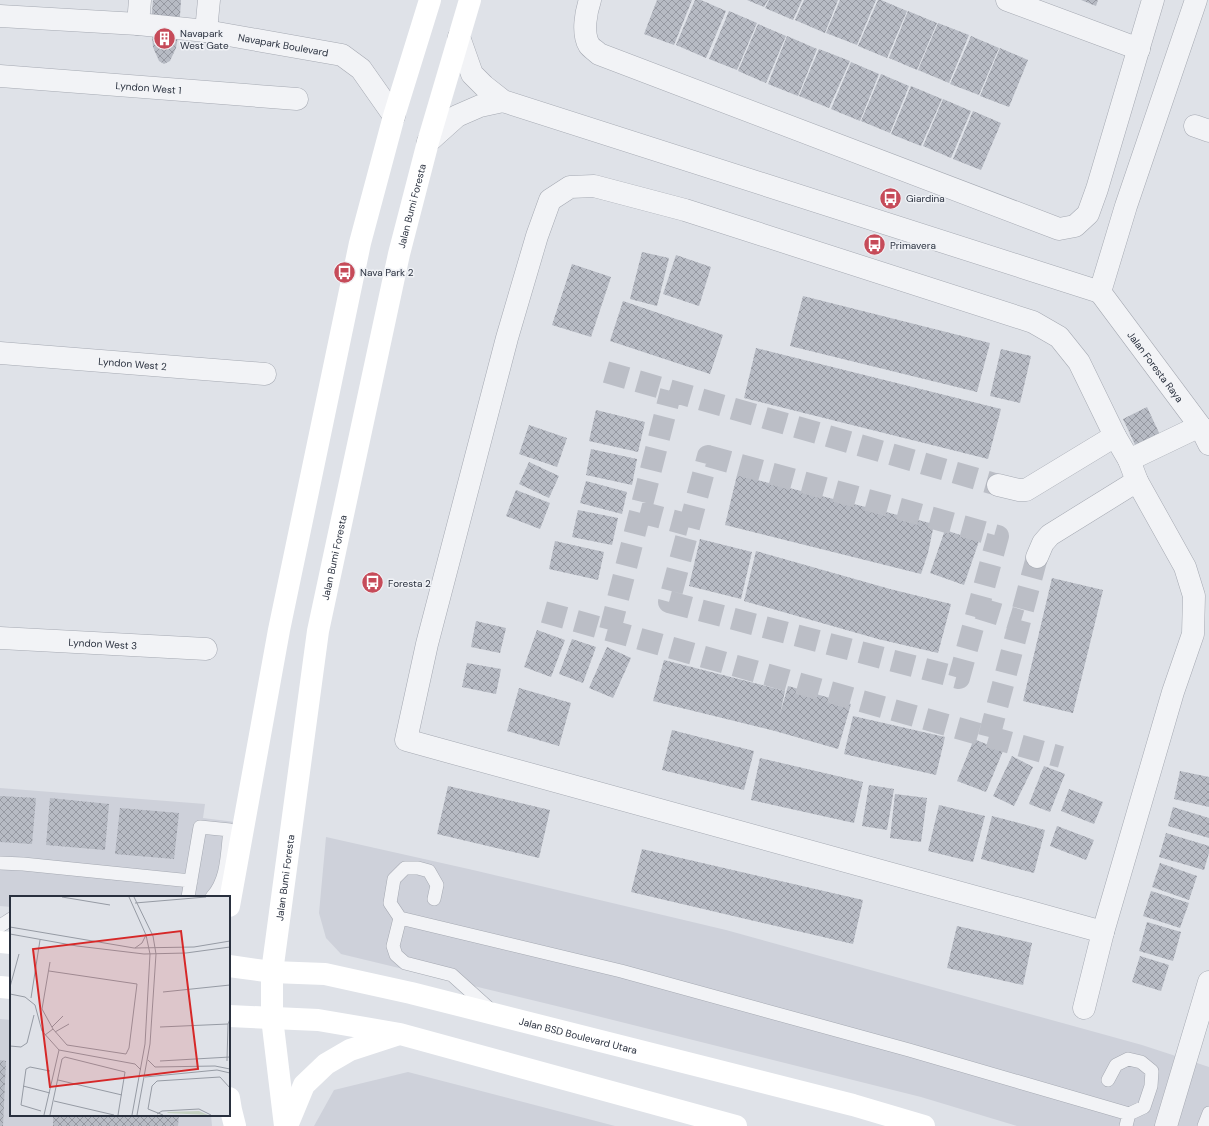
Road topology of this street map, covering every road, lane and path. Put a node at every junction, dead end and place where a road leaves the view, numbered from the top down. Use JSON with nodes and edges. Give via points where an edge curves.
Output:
{"nodes":[{"id":1,"x":140,"y":0,"type":"edge"},
{"id":2,"x":208,"y":0,"type":"edge"},
{"id":3,"x":430,"y":0,"type":"edge"},
{"id":4,"x":470,"y":0,"type":"edge"},
{"id":5,"x":590,"y":0,"type":"edge"},
{"id":6,"x":1007,"y":0,"type":"edge"},
{"id":7,"x":1153,"y":0,"type":"edge"},
{"id":8,"x":1196,"y":0,"type":"edge"},
{"id":9,"x":0,"y":16,"type":"edge"},
{"id":10,"x":138,"y":24,"type":"junction"},
{"id":11,"x":206,"y":31,"type":"junction"},
{"id":12,"x":459,"y":37,"type":"junction"},
{"id":13,"x":1139,"y":49,"type":"junction"},
{"id":14,"x":0,"y":76,"type":"edge"},
{"id":15,"x":297,"y":99,"type":"dead end"},
{"id":16,"x":503,"y":101,"type":"junction"},
{"id":17,"x":394,"y":116,"type":"junction"},
{"id":18,"x":428,"y":142,"type":"junction"},
{"id":19,"x":1100,"y":292,"type":"junction"},
{"id":20,"x":0,"y":353,"type":"edge"},
{"id":21,"x":265,"y":374,"type":"dead end"},
{"id":22,"x":1204,"y":435,"type":"edge"},
{"id":23,"x":1115,"y":436,"type":"junction"},
{"id":24,"x":1129,"y":460,"type":"junction"},
{"id":25,"x":1137,"y":481,"type":"junction"},
{"id":26,"x":998,"y":485,"type":"tunnel mouth"},
{"id":27,"x":1037,"y":557,"type":"tunnel mouth"},
{"id":28,"x":0,"y":638,"type":"edge"},
{"id":29,"x":206,"y":649,"type":"dead end"},
{"id":30,"x":0,"y":863,"type":"edge"},
{"id":31,"x":191,"y":881,"type":"junction"},
{"id":32,"x":188,"y":896,"type":"edge"},
{"id":33,"x":213,"y":896,"type":"edge"},
{"id":34,"x":434,"y":899,"type":"dead end"},
{"id":35,"x":230,"y":900,"type":"edge"},
{"id":36,"x":400,"y":918,"type":"junction"},
{"id":37,"x":10,"y":920,"type":"edge"},
{"id":38,"x":0,"y":926,"type":"edge"},
{"id":39,"x":1103,"y":932,"type":"junction"},
{"id":40,"x":0,"y":942,"type":"edge"},
{"id":41,"x":10,"y":943,"type":"edge"},
{"id":42,"x":230,"y":966,"type":"edge"},
{"id":43,"x":272,"y":972,"type":"junction"},
{"id":44,"x":1209,"y":982,"type":"edge"},
{"id":45,"x":0,"y":987,"type":"edge"},
{"id":46,"x":10,"y":988,"type":"edge"},
{"id":47,"x":1084,"y":1008,"type":"dead end"},
{"id":48,"x":497,"y":1015,"type":"junction"},
{"id":49,"x":230,"y":1016,"type":"edge"},
{"id":50,"x":272,"y":1018,"type":"junction"},
{"id":51,"x":400,"y":1034,"type":"junction"},
{"id":52,"x":1108,"y":1080,"type":"dead end"},
{"id":53,"x":230,"y":1104,"type":"edge"},
{"id":54,"x":1209,"y":1113,"type":"edge"},
{"id":55,"x":1127,"y":1120,"type":"edge"},
{"id":56,"x":235,"y":1126,"type":"edge"},
{"id":57,"x":286,"y":1126,"type":"edge"},
{"id":58,"x":736,"y":1126,"type":"edge"},
{"id":59,"x":924,"y":1126,"type":"edge"},
{"id":60,"x":1166,"y":1126,"type":"edge"},
{"id":61,"x":1204,"y":1126,"type":"edge"}],
"edges":[{"from":1,"to":10,"type":"street"},
{"from":2,"to":11,"type":"street"},
{"from":3,"to":17,"type":"main road"},
{"from":4,"to":12,"type":"main road","name":"Jalan Bumi Foresta"},
{"from":5,"to":13,"type":"street","via":[[585,22],[586,36],[589,45],[599,54],[1059,229],[1076,226],[1088,214]]},
{"from":6,"to":13,"type":"street"},
{"from":7,"to":13,"type":"street"},
{"from":8,"to":19,"type":"street","via":[[1126,206]]},
{"from":9,"to":10,"type":"street","name":"Navapark Boulevard"},
{"from":10,"to":11,"type":"street","name":"Navapark Boulevard"},
{"from":11,"to":17,"type":"street","name":"Navapark Boulevard","via":[[342,55],[361,69]]},
{"from":12,"to":16,"type":"street","via":[[472,74]]},
{"from":12,"to":18,"type":"main road","name":"Jalan Bumi Foresta"},
{"from":14,"to":15,"type":"street","name":"Lyndon West 1"},
{"from":16,"to":18,"type":"street","via":[[480,106],[457,116]]},
{"from":16,"to":19,"type":"street"},
{"from":17,"to":35,"type":"main road","via":[[360,243],[279,630]]},
{"from":18,"to":43,"type":"main road","name":"Jalan Bumi Foresta","via":[[399,254],[318,631]]},
{"from":19,"to":22,"type":"street","name":"Jalan Foresta Raya"},
{"from":20,"to":21,"type":"street","name":"Lyndon West 2"},
{"from":22,"to":24,"type":"street"},
{"from":23,"to":24,"type":"street"},
{"from":23,"to":26,"type":"street","via":[[1026,490]]},
{"from":23,"to":39,"type":"street","via":[[1079,362],[1059,337],[1033,322],[685,210],[594,186],[570,187],[550,200],[537,236],[507,338],[427,644],[406,740]]},
{"from":24,"to":25,"type":"street"},
{"from":25,"to":27,"type":"street","via":[[1050,535]]},
{"from":25,"to":39,"type":"street","via":[[1185,567],[1194,596],[1193,634],[1173,692]]},
{"from":28,"to":29,"type":"street","name":"Lyndon West 3"},
{"from":30,"to":31,"type":"lane"},
{"from":31,"to":32,"type":"lane"},
{"from":31,"to":33,"type":"lane","via":[[200,827],[230,830],[224,878]]},
{"from":34,"to":36,"type":"lane","via":[[437,885],[429,871],[405,868],[394,879],[390,903]]},
{"from":36,"to":48,"type":"lane","via":[[393,946],[396,955],[406,963],[452,975]]},
{"from":36,"to":55,"type":"lane","via":[[621,971],[909,1050]]},
{"from":37,"to":38,"type":"lane"},
{"from":39,"to":47,"type":"street"},
{"from":40,"to":41,"type":"main road"},
{"from":42,"to":43,"type":"main road","name":"Jalan BSD Boulevard Utara"},
{"from":43,"to":48,"type":"main road","name":"Jalan BSD Boulevard Utara","via":[[325,974]]},
{"from":43,"to":50,"type":"main road","name":"Jalan Bumi Foresta"},
{"from":44,"to":60,"type":"street"},
{"from":45,"to":46,"type":"main road"},
{"from":48,"to":59,"type":"main road","name":"Jalan BSD Boulevard Utara","via":[[853,1105]]},
{"from":49,"to":50,"type":"main road"},
{"from":50,"to":51,"type":"main road","via":[[318,1020]]},
{"from":50,"to":57,"type":"main road","name":"Jalan Bumi Foresta"},
{"from":51,"to":57,"type":"main road","via":[[350,1050],[326,1064],[304,1085]]},
{"from":51,"to":58,"type":"main road"},
{"from":52,"to":55,"type":"lane","via":[[1116,1065],[1128,1059],[1141,1062],[1152,1071],[1151,1086],[1144,1107]]},
{"from":53,"to":56,"type":"main road"},
{"from":54,"to":61,"type":"lane"}]}
